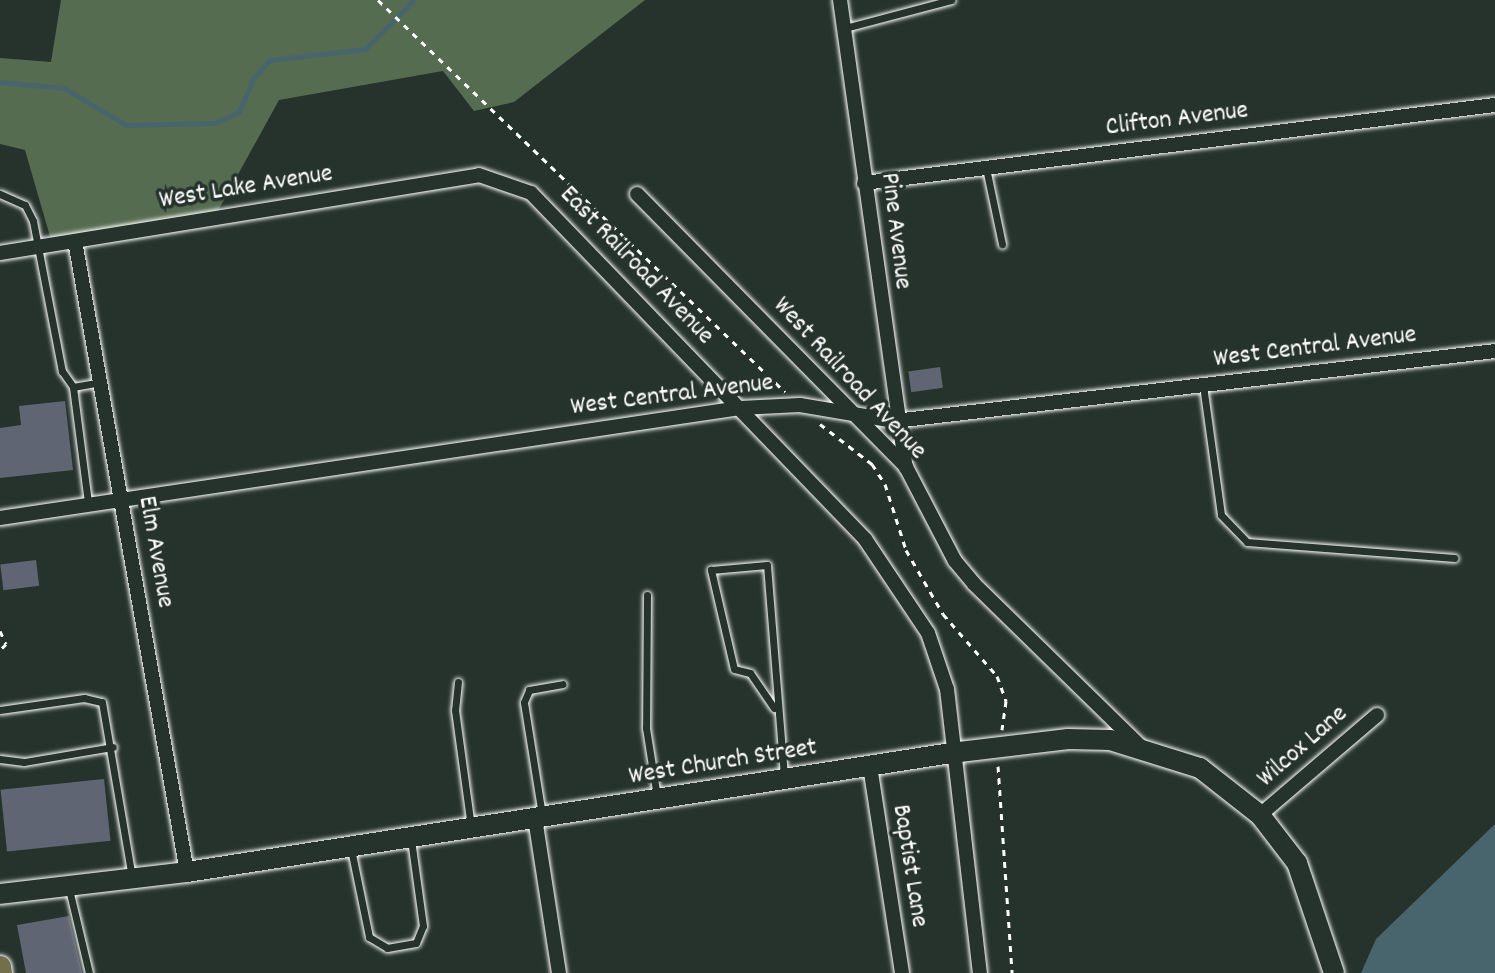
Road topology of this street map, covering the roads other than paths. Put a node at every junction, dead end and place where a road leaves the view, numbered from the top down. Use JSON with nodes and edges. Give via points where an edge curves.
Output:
{"nodes":[{"id":1,"x":840,"y":0,"type":"edge"},
{"id":2,"x":951,"y":0,"type":"edge"},
{"id":3,"x":844,"y":28,"type":"junction"},
{"id":4,"x":1495,"y":105,"type":"edge"},
{"id":5,"x":986,"y":168,"type":"junction"},
{"id":6,"x":500,"y":180,"type":"joint"},
{"id":7,"x":864,"y":183,"type":"junction"},
{"id":8,"x":0,"y":194,"type":"edge"},
{"id":9,"x":637,"y":194,"type":"dead end"},
{"id":10,"x":75,"y":241,"type":"junction"},
{"id":11,"x":1002,"y":244,"type":"dead end"},
{"id":12,"x":40,"y":246,"type":"junction"},
{"id":13,"x":0,"y":253,"type":"edge"},
{"id":14,"x":1495,"y":351,"type":"edge"},
{"id":15,"x":101,"y":382,"type":"junction"},
{"id":16,"x":1203,"y":385,"type":"junction"},
{"id":17,"x":73,"y":387,"type":"junction"},
{"id":18,"x":740,"y":408,"type":"junction"},
{"id":19,"x":852,"y":412,"type":"junction"},
{"id":20,"x":895,"y":421,"type":"junction"},
{"id":21,"x":906,"y":467,"type":"junction"},
{"id":22,"x":121,"y":498,"type":"junction"},
{"id":23,"x":88,"y":503,"type":"junction"},
{"id":24,"x":0,"y":518,"type":"edge"},
{"id":25,"x":1454,"y":558,"type":"dead end"},
{"id":26,"x":647,"y":595,"type":"dead end"},
{"id":27,"x":458,"y":682,"type":"dead end"},
{"id":28,"x":562,"y":684,"type":"dead end"},
{"id":29,"x":774,"y":708,"type":"junction"},
{"id":30,"x":0,"y":710,"type":"edge"},
{"id":31,"x":1377,"y":715,"type":"dead end"},
{"id":32,"x":113,"y":747,"type":"junction"},
{"id":33,"x":1141,"y":747,"type":"junction"},
{"id":34,"x":951,"y":753,"type":"junction"},
{"id":35,"x":0,"y":759,"type":"edge"},
{"id":36,"x":870,"y":766,"type":"junction"},
{"id":37,"x":784,"y":780,"type":"junction"},
{"id":38,"x":657,"y":800,"type":"junction"},
{"id":39,"x":1260,"y":815,"type":"junction"},
{"id":40,"x":539,"y":818,"type":"junction"},
{"id":41,"x":471,"y":829,"type":"junction"},
{"id":42,"x":411,"y":838,"type":"junction"},
{"id":43,"x":351,"y":847,"type":"junction"},
{"id":44,"x":187,"y":872,"type":"junction"},
{"id":45,"x":132,"y":880,"type":"junction"},
{"id":46,"x":69,"y":889,"type":"junction"},
{"id":47,"x":0,"y":894,"type":"edge"},
{"id":48,"x":0,"y":967,"type":"edge"},
{"id":49,"x":1,"y":973,"type":"edge"},
{"id":50,"x":89,"y":973,"type":"edge"},
{"id":51,"x":559,"y":973,"type":"edge"},
{"id":52,"x":902,"y":973,"type":"edge"},
{"id":53,"x":980,"y":973,"type":"edge"},
{"id":54,"x":1334,"y":973,"type":"edge"}],
"edges":[{"from":1,"to":3,"type":"street","name":"Pine Avenue"},
{"from":2,"to":3,"type":"lane"},
{"from":3,"to":7,"type":"street","name":"Pine Avenue"},
{"from":4,"to":5,"type":"street","name":"Clifton Avenue"},
{"from":5,"to":7,"type":"street","name":"Clifton Avenue"},
{"from":5,"to":11,"type":"lane"},
{"from":6,"to":10,"type":"street","name":"West Lake Avenue","via":[[479,175]]},
{"from":6,"to":18,"type":"street","name":"East Railroad Avenue","via":[[531,193],[558,217]]},
{"from":7,"to":20,"type":"street","name":"Pine Avenue"},
{"from":8,"to":12,"type":"lane","via":[[25,205]]},
{"from":9,"to":19,"type":"street","name":"West Railroad Avenue"},
{"from":10,"to":12,"type":"street","name":"West Lake Avenue"},
{"from":10,"to":15,"type":"street","name":"Elm Avenue"},
{"from":12,"to":13,"type":"street","name":"West Lake Avenue"},
{"from":12,"to":17,"type":"lane","via":[[62,371]]},
{"from":14,"to":16,"type":"street","name":"West Central Avenue"},
{"from":15,"to":17,"type":"lane"},
{"from":15,"to":22,"type":"street","name":"Elm Avenue"},
{"from":16,"to":20,"type":"street","name":"West Central Avenue"},
{"from":16,"to":25,"type":"lane","via":[[1221,515],[1247,542]]},
{"from":17,"to":23,"type":"lane"},
{"from":18,"to":19,"type":"street","name":"West Central Avenue","via":[[800,405]]},
{"from":18,"to":22,"type":"street","name":"West Central Avenue"},
{"from":18,"to":34,"type":"street","name":"East Railroad Avenue","via":[[865,539],[902,590],[928,633],[947,689]]},
{"from":19,"to":20,"type":"street","name":"West Central Avenue"},
{"from":19,"to":21,"type":"street","name":"West Railroad Avenue"},
{"from":20,"to":21,"type":"street","name":"Pine Avenue"},
{"from":21,"to":33,"type":"street","name":"West Railroad Avenue","via":[[955,561],[974,584]]},
{"from":22,"to":23,"type":"street","name":"West Central Avenue"},
{"from":22,"to":44,"type":"street","name":"Elm Avenue"},
{"from":23,"to":24,"type":"street","name":"West Central Avenue"},
{"from":26,"to":38,"type":"lane","via":[[646,728]]},
{"from":27,"to":41,"type":"lane","via":[[455,710]]},
{"from":28,"to":40,"type":"lane","via":[[525,695]]},
{"from":29,"to":29,"type":"lane","via":[[778,671],[767,565],[711,570],[734,669],[750,673]]},
{"from":29,"to":37,"type":"lane"},
{"from":30,"to":32,"type":"lane","via":[[94,698],[106,707]]},
{"from":31,"to":39,"type":"street","name":"Wilcox Lane"},
{"from":32,"to":35,"type":"lane","via":[[24,762]]},
{"from":32,"to":45,"type":"lane"},
{"from":33,"to":34,"type":"main road","name":"West Church Street","via":[[1068,739]]},
{"from":33,"to":39,"type":"main road","name":"West Church Street","via":[[1200,768]]},
{"from":34,"to":36,"type":"main road","name":"West Church Street"},
{"from":34,"to":53,"type":"street","name":"East Railroad Avenue"},
{"from":36,"to":37,"type":"main road","name":"West Church Street"},
{"from":36,"to":52,"type":"street","name":"Baptist Lane"},
{"from":37,"to":38,"type":"main road","name":"West Church Street"},
{"from":38,"to":40,"type":"main road","name":"West Church Street"},
{"from":39,"to":54,"type":"main road","name":"West Church Street","via":[[1302,875]]},
{"from":40,"to":41,"type":"main road","name":"West Church Street"},
{"from":40,"to":51,"type":"street"},
{"from":41,"to":42,"type":"main road","name":"West Church Street"},
{"from":42,"to":43,"type":"main road","name":"West Church Street"},
{"from":42,"to":43,"type":"lane","via":[[423,926],[416,943],[387,948],[369,937]]},
{"from":43,"to":44,"type":"main road","name":"West Church Street"},
{"from":44,"to":45,"type":"main road","name":"West Church Street"},
{"from":45,"to":46,"type":"main road","name":"West Church Street"},
{"from":46,"to":47,"type":"main road","name":"West Church Street"},
{"from":46,"to":50,"type":"lane"},
{"from":48,"to":49,"type":"main road"}]}
